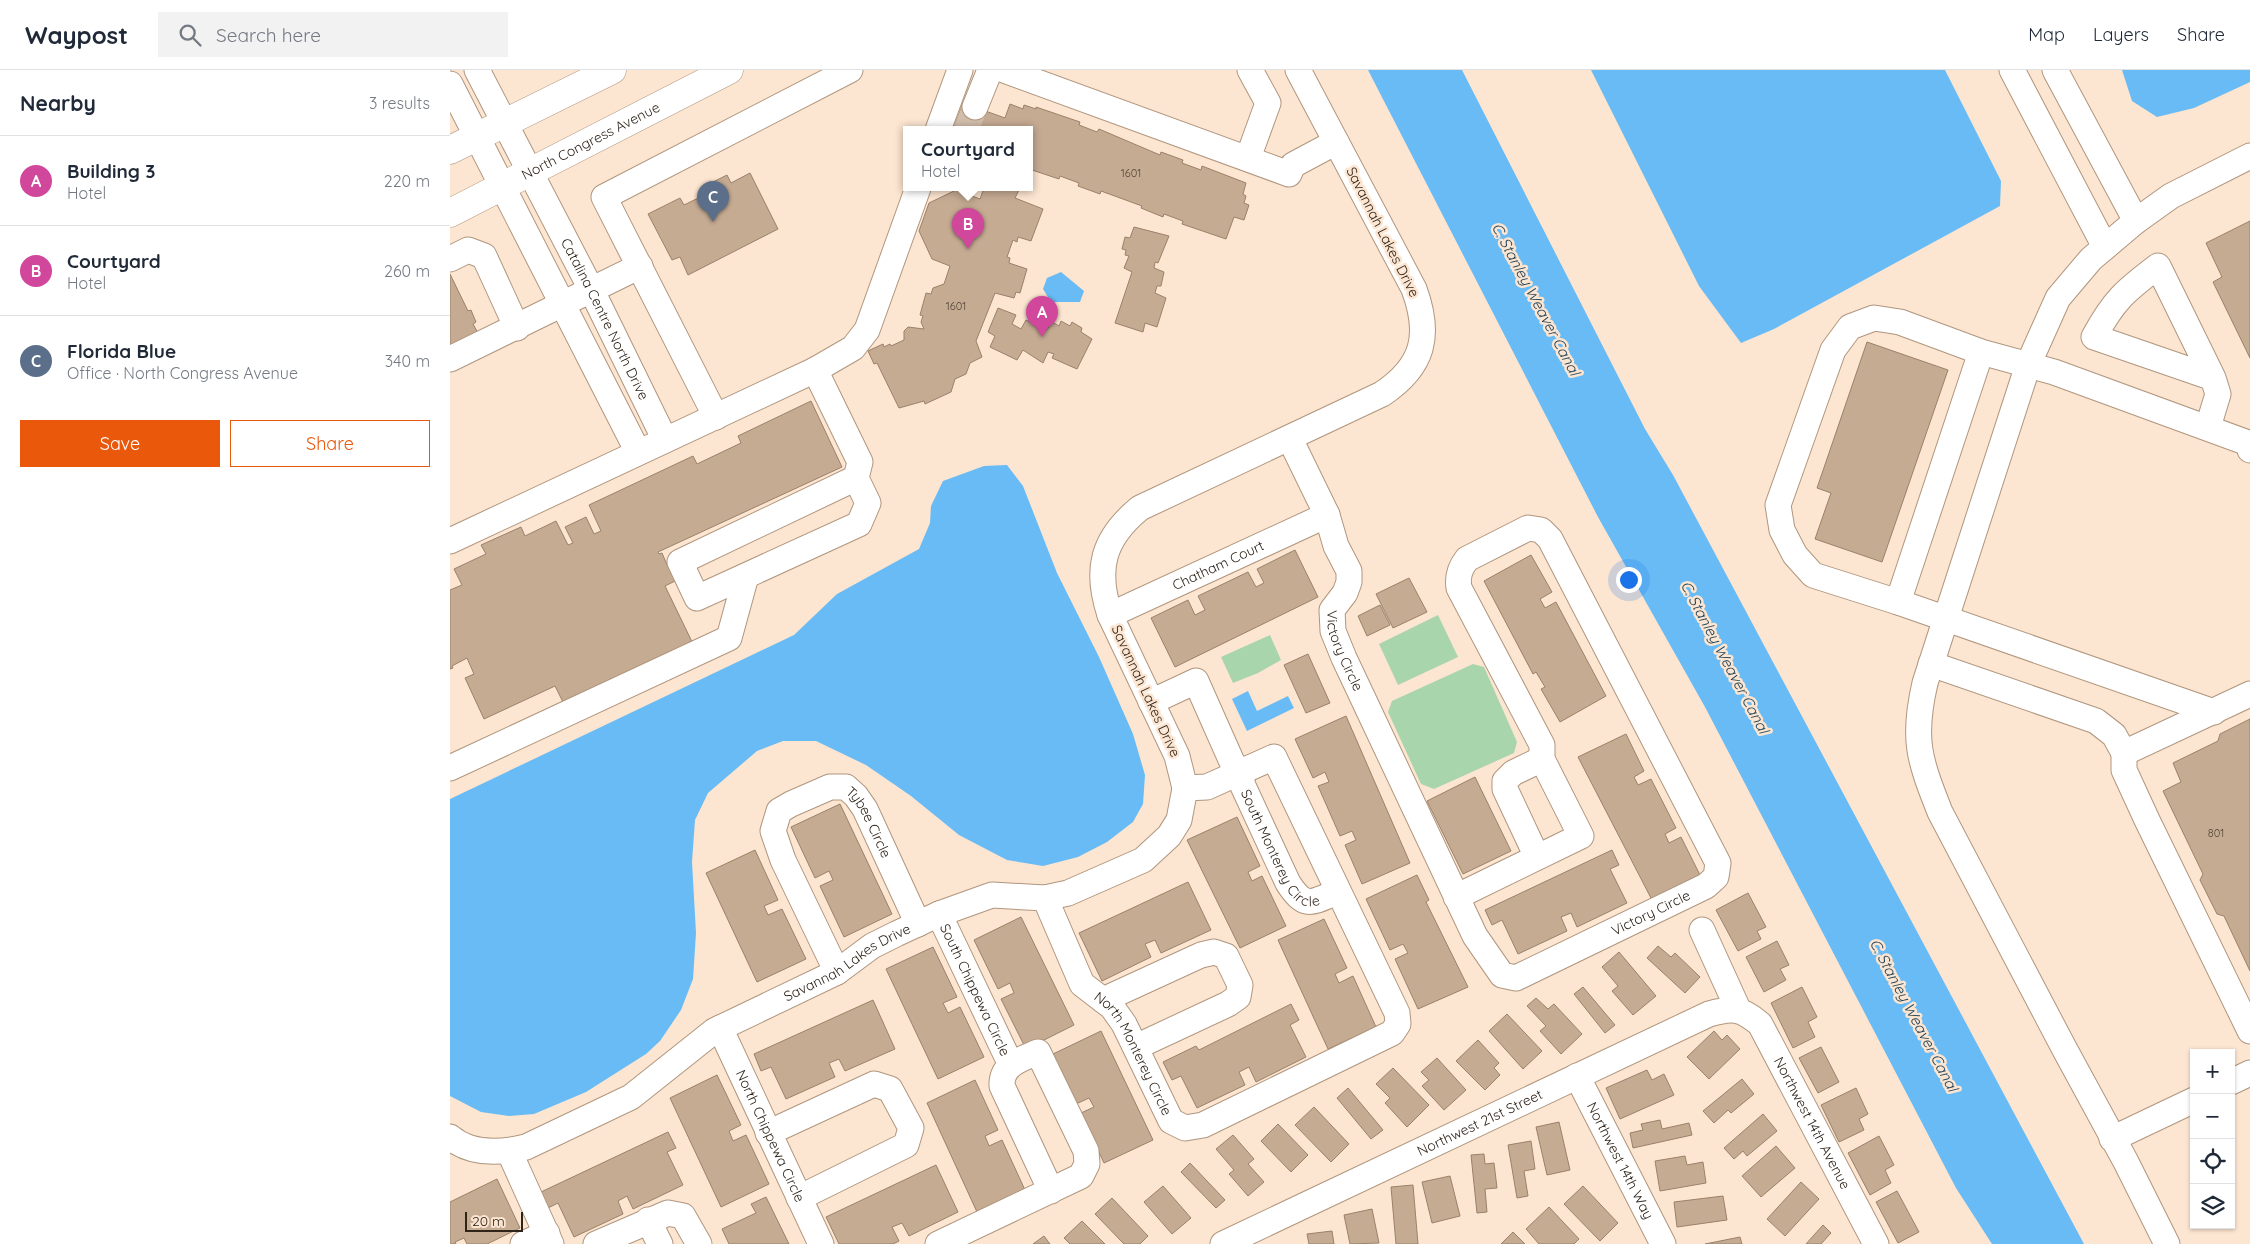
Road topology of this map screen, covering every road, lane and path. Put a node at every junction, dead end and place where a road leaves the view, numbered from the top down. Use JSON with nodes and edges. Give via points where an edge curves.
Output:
{"nodes":[{"id":1,"x":477,"y":70,"type":"edge"},
{"id":2,"x":612,"y":70,"type":"edge"},
{"id":3,"x":729,"y":70,"type":"edge"},
{"id":4,"x":850,"y":70,"type":"edge"},
{"id":5,"x":990,"y":70,"type":"edge"},
{"id":6,"x":1004,"y":70,"type":"edge"},
{"id":7,"x":1250,"y":70,"type":"edge"},
{"id":8,"x":1298,"y":70,"type":"edge"},
{"id":9,"x":2012,"y":70,"type":"edge"},
{"id":10,"x":2054,"y":70,"type":"edge"},
{"id":11,"x":955,"y":71,"type":"edge"},
{"id":12,"x":450,"y":84,"type":"edge"},
{"id":13,"x":975,"y":107,"type":"tunnel mouth"},
{"id":14,"x":503,"y":123,"type":"junction"},
{"id":15,"x":939,"y":126,"type":"edge"},
{"id":16,"x":476,"y":136,"type":"junction"},
{"id":17,"x":1336,"y":142,"type":"junction"},
{"id":18,"x":450,"y":150,"type":"edge"},
{"id":19,"x":2250,"y":156,"type":"edge"},
{"id":20,"x":1248,"y":158,"type":"junction"},
{"id":21,"x":530,"y":172,"type":"junction"},
{"id":22,"x":504,"y":186,"type":"junction"},
{"id":23,"x":917,"y":191,"type":"edge"},
{"id":24,"x":450,"y":213,"type":"edge"},
{"id":25,"x":2136,"y":221,"type":"junction"},
{"id":26,"x":2105,"y":247,"type":"junction"},
{"id":27,"x":450,"y":259,"type":"edge"},
{"id":28,"x":640,"y":266,"type":"junction"},
{"id":29,"x":592,"y":291,"type":"junction"},
{"id":30,"x":564,"y":304,"type":"junction"},
{"id":31,"x":517,"y":328,"type":"junction"},
{"id":32,"x":1981,"y":352,"type":"junction"},
{"id":33,"x":450,"y":359,"type":"edge"},
{"id":34,"x":2028,"y":365,"type":"junction"},
{"id":35,"x":815,"y":370,"type":"junction"},
{"id":36,"x":2213,"y":378,"type":"junction"},
{"id":37,"x":716,"y":417,"type":"junction"},
{"id":38,"x":2208,"y":427,"type":"junction"},
{"id":39,"x":1290,"y":439,"type":"junction"},
{"id":40,"x":665,"y":440,"type":"junction"},
{"id":41,"x":2249,"y":445,"type":"edge"},
{"id":42,"x":638,"y":452,"type":"junction"},
{"id":43,"x":856,"y":478,"type":"junction"},
{"id":44,"x":1326,"y":515,"type":"junction"},
{"id":45,"x":450,"y":541,"type":"edge"},
{"id":46,"x":746,"y":576,"type":"junction"},
{"id":47,"x":1898,"y":602,"type":"junction"},
{"id":48,"x":1110,"y":615,"type":"junction"},
{"id":49,"x":1946,"y":619,"type":"junction"},
{"id":50,"x":1931,"y":664,"type":"junction"},
{"id":51,"x":2250,"y":694,"type":"edge"},
{"id":52,"x":1151,"y":702,"type":"junction"},
{"id":53,"x":2214,"y":712,"type":"junction"},
{"id":54,"x":1542,"y":752,"type":"junction"},
{"id":55,"x":2124,"y":753,"type":"junction"},
{"id":56,"x":450,"y":768,"type":"edge"},
{"id":57,"x":1240,"y":772,"type":"junction"},
{"id":58,"x":1185,"y":788,"type":"junction"},
{"id":59,"x":1537,"y":857,"type":"junction"},
{"id":60,"x":1337,"y":892,"type":"junction"},
{"id":61,"x":1456,"y":897,"type":"junction"},
{"id":62,"x":1045,"y":898,"type":"junction"},
{"id":63,"x":928,"y":919,"type":"junction"},
{"id":64,"x":1702,"y":930,"type":"dead end"},
{"id":65,"x":837,"y":972,"type":"junction"},
{"id":66,"x":1103,"y":1000,"type":"junction"},
{"id":67,"x":1738,"y":1009,"type":"junction"},
{"id":68,"x":1398,"y":1024,"type":"joint"},
{"id":69,"x":720,"y":1028,"type":"junction"},
{"id":70,"x":2250,"y":1031,"type":"edge"},
{"id":71,"x":1136,"y":1047,"type":"junction"},
{"id":72,"x":1011,"y":1065,"type":"junction"},
{"id":73,"x":2250,"y":1073,"type":"edge"},
{"id":74,"x":1577,"y":1076,"type":"junction"},
{"id":75,"x":2235,"y":1080,"type":"edge"},
{"id":76,"x":2190,"y":1102,"type":"edge"},
{"id":77,"x":768,"y":1133,"type":"junction"},
{"id":78,"x":2112,"y":1139,"type":"junction"},
{"id":79,"x":451,"y":1140,"type":"edge"},
{"id":80,"x":509,"y":1151,"type":"junction"},
{"id":81,"x":1051,"y":1192,"type":"junction"},
{"id":82,"x":799,"y":1198,"type":"junction"},
{"id":83,"x":648,"y":1220,"type":"junction"},
{"id":84,"x":549,"y":1238,"type":"edge"},
{"id":85,"x":1654,"y":1241,"type":"edge"},
{"id":86,"x":523,"y":1244,"type":"edge"},
{"id":87,"x":596,"y":1244,"type":"edge"},
{"id":88,"x":660,"y":1244,"type":"edge"},
{"id":89,"x":698,"y":1244,"type":"edge"},
{"id":90,"x":821,"y":1244,"type":"edge"},
{"id":91,"x":938,"y":1244,"type":"edge"},
{"id":92,"x":1223,"y":1244,"type":"edge"},
{"id":93,"x":1876,"y":1244,"type":"edge"},
{"id":94,"x":2167,"y":1244,"type":"edge"}],
"edges":[{"from":1,"to":14,"type":"street","name":"Catalina Centre North Drive"},
{"from":2,"to":14,"type":"main road"},
{"from":3,"to":21,"type":"main road","name":"North Congress Avenue"},
{"from":4,"to":28,"type":"street","via":[[604,197]]},
{"from":5,"to":13,"type":"street"},
{"from":6,"to":20,"type":"street"},
{"from":7,"to":20,"type":"street","via":[[1268,103]]},
{"from":8,"to":17,"type":"street","name":"Savannah Lakes Drive"},
{"from":9,"to":26,"type":"street"},
{"from":10,"to":25,"type":"street"},
{"from":11,"to":15,"type":"street"},
{"from":12,"to":16,"type":"street"},
{"from":14,"to":16,"type":"main road"},
{"from":14,"to":21,"type":"street","name":"Catalina Centre North Drive"},
{"from":16,"to":18,"type":"main road"},
{"from":16,"to":22,"type":"street"},
{"from":17,"to":20,"type":"street","via":[[1293,165],[1289,174]]},
{"from":17,"to":39,"type":"street","name":"Savannah Lakes Drive","via":[[1414,289],[1423,314],[1423,340],[1413,366],[1394,386]]},
{"from":19,"to":25,"type":"street","via":[[2171,196]]},
{"from":21,"to":22,"type":"main road","name":"North Congress Avenue"},
{"from":21,"to":29,"type":"street","name":"Catalina Centre North Drive"},
{"from":22,"to":24,"type":"main road","name":"North Congress Avenue"},
{"from":22,"to":30,"type":"street"},
{"from":23,"to":35,"type":"street","via":[[866,330],[853,348]]},
{"from":25,"to":26,"type":"street"},
{"from":26,"to":34,"type":"street","via":[[2058,298]]},
{"from":27,"to":31,"type":"street","via":[[468,250],[484,256]]},
{"from":28,"to":29,"type":"street"},
{"from":28,"to":37,"type":"street"},
{"from":29,"to":30,"type":"street"},
{"from":29,"to":40,"type":"street","name":"Catalina Centre North Drive"},
{"from":30,"to":31,"type":"street"},
{"from":30,"to":42,"type":"street"},
{"from":31,"to":33,"type":"street"},
{"from":32,"to":34,"type":"street"},
{"from":32,"to":47,"type":"street"},
{"from":32,"to":47,"type":"street","via":[[1900,322],[1874,318],[1850,327],[1833,350],[1778,505],[1782,530],[1796,555],[1813,575]]},
{"from":34,"to":38,"type":"street"},
{"from":34,"to":49,"type":"street"},
{"from":35,"to":37,"type":"street"},
{"from":35,"to":43,"type":"street","via":[[860,462]]},
{"from":36,"to":36,"type":"street","via":[[2158,266],[2125,291],[2109,309],[2094,337]]},
{"from":36,"to":38,"type":"street","via":[[2218,394]]},
{"from":37,"to":40,"type":"street"},
{"from":38,"to":41,"type":"street"},
{"from":39,"to":44,"type":"street","name":"Victory Circle"},
{"from":39,"to":48,"type":"street","name":"Savannah Lakes Drive","via":[[1152,502],[1130,517],[1112,538],[1102,565],[1103,595]]},
{"from":40,"to":42,"type":"street"},
{"from":42,"to":45,"type":"street"},
{"from":43,"to":46,"type":"street","via":[[868,503],[859,524]]},
{"from":43,"to":46,"type":"street","via":[[680,562],[697,598]]},
{"from":44,"to":48,"type":"street","name":"Chatham Court"},
{"from":44,"to":61,"type":"street","name":"Victory Circle","via":[[1349,576],[1345,593],[1332,610],[1333,632]]},
{"from":46,"to":56,"type":"street","via":[[729,638]]},
{"from":47,"to":49,"type":"street"},
{"from":48,"to":52,"type":"street","name":"Savannah Lakes Drive"},
{"from":49,"to":50,"type":"street"},
{"from":49,"to":53,"type":"street"},
{"from":50,"to":55,"type":"street","via":[[2096,721],[2114,735]]},
{"from":50,"to":78,"type":"street","via":[[1918,715],[1918,744],[1924,772],[1940,812]]},
{"from":51,"to":53,"type":"street"},
{"from":52,"to":57,"type":"street","name":"South Monterey Circle","via":[[1196,681],[1232,762]]},
{"from":52,"to":58,"type":"street","name":"Savannah Lakes Drive","via":[[1177,756]]},
{"from":53,"to":55,"type":"street"},
{"from":54,"to":59,"type":"street","via":[[1504,781]]},
{"from":54,"to":59,"type":"street","via":[[1581,836]]},
{"from":54,"to":61,"type":"street","name":"Victory Circle","via":[[1459,588],[1458,579],[1461,567],[1468,559],[1528,528],[1541,530],[1550,539],[1718,864],[1716,877],[1706,886],[1516,978],[1502,975],[1493,966]]},
{"from":55,"to":70,"type":"street","via":[[2124,770]]},
{"from":57,"to":58,"type":"street","name":"South Monterey Circle","via":[[1207,787]]},
{"from":57,"to":60,"type":"street","name":"South Monterey Circle","via":[[1247,795],[1297,897],[1305,902],[1315,902]]},
{"from":57,"to":60,"type":"street","name":"South Monterey Circle","via":[[1274,757]]},
{"from":58,"to":62,"type":"street","name":"Savannah Lakes Drive","via":[[1179,820],[1169,836],[1143,860],[1087,886]]},
{"from":59,"to":61,"type":"street"},
{"from":60,"to":68,"type":"street","name":"South Monterey Circle","via":[[1397,1013]]},
{"from":62,"to":63,"type":"street","name":"Savannah Lakes Drive","via":[[992,895]]},
{"from":62,"to":66,"type":"street","name":"North Monterey Circle","via":[[1082,984]]},
{"from":63,"to":65,"type":"street","name":"Savannah Lakes Drive","via":[[872,946]]},
{"from":63,"to":65,"type":"street","name":"Tybee Circle","via":[[865,809],[846,787],[836,786],[791,804],[779,811],[773,830],[783,860]]},
{"from":63,"to":72,"type":"street","name":"South Chippewa Circle"},
{"from":64,"to":67,"type":"street"},
{"from":65,"to":69,"type":"street","name":"Savannah Lakes Drive"},
{"from":66,"to":71,"type":"street","name":"North Monterey Circle","via":[[1112,1006]]},
{"from":66,"to":71,"type":"street","via":[[1201,955],[1214,952],[1226,956],[1240,986],[1238,997]]},
{"from":67,"to":74,"type":"street","name":"Northwest 21st Street","via":[[1709,1014]]},
{"from":67,"to":93,"type":"street","name":"Northwest 14th Avenue","via":[[1760,1024]]},
{"from":68,"to":71,"type":"street","name":"North Monterey Circle","via":[[1392,1033],[1203,1125],[1184,1128],[1171,1120]]},
{"from":69,"to":77,"type":"street","name":"North Chippewa Circle"},
{"from":69,"to":80,"type":"street","name":"Savannah Lakes Drive","via":[[631,1097],[526,1147]]},
{"from":72,"to":81,"type":"street","name":"South Chippewa Circle","via":[[1002,1078],[1002,1086]]},
{"from":72,"to":81,"type":"street","name":"South Chippewa Circle","via":[[1038,1052],[1086,1150],[1088,1164],[1081,1176]]},
{"from":73,"to":75,"type":"street"},
{"from":74,"to":85,"type":"street","name":"Northwest 14th Way"},
{"from":74,"to":92,"type":"street","name":"Northwest 21st Street"},
{"from":76,"to":78,"type":"street"},
{"from":77,"to":82,"type":"street","name":"North Chippewa Circle"},
{"from":77,"to":82,"type":"street","via":[[874,1084],[890,1089],[911,1128],[906,1145]]},
{"from":78,"to":94,"type":"street"},
{"from":79,"to":80,"type":"street","name":"Savannah Lakes Drive","via":[[483,1151]]},
{"from":80,"to":84,"type":"street"},
{"from":81,"to":91,"type":"street","name":"South Chippewa Circle"},
{"from":82,"to":90,"type":"street","name":"North Chippewa Circle"},
{"from":83,"to":87,"type":"street"},
{"from":83,"to":88,"type":"street"},
{"from":83,"to":89,"type":"street","via":[[668,1213],[683,1216]]},
{"from":84,"to":86,"type":"street"}]}
